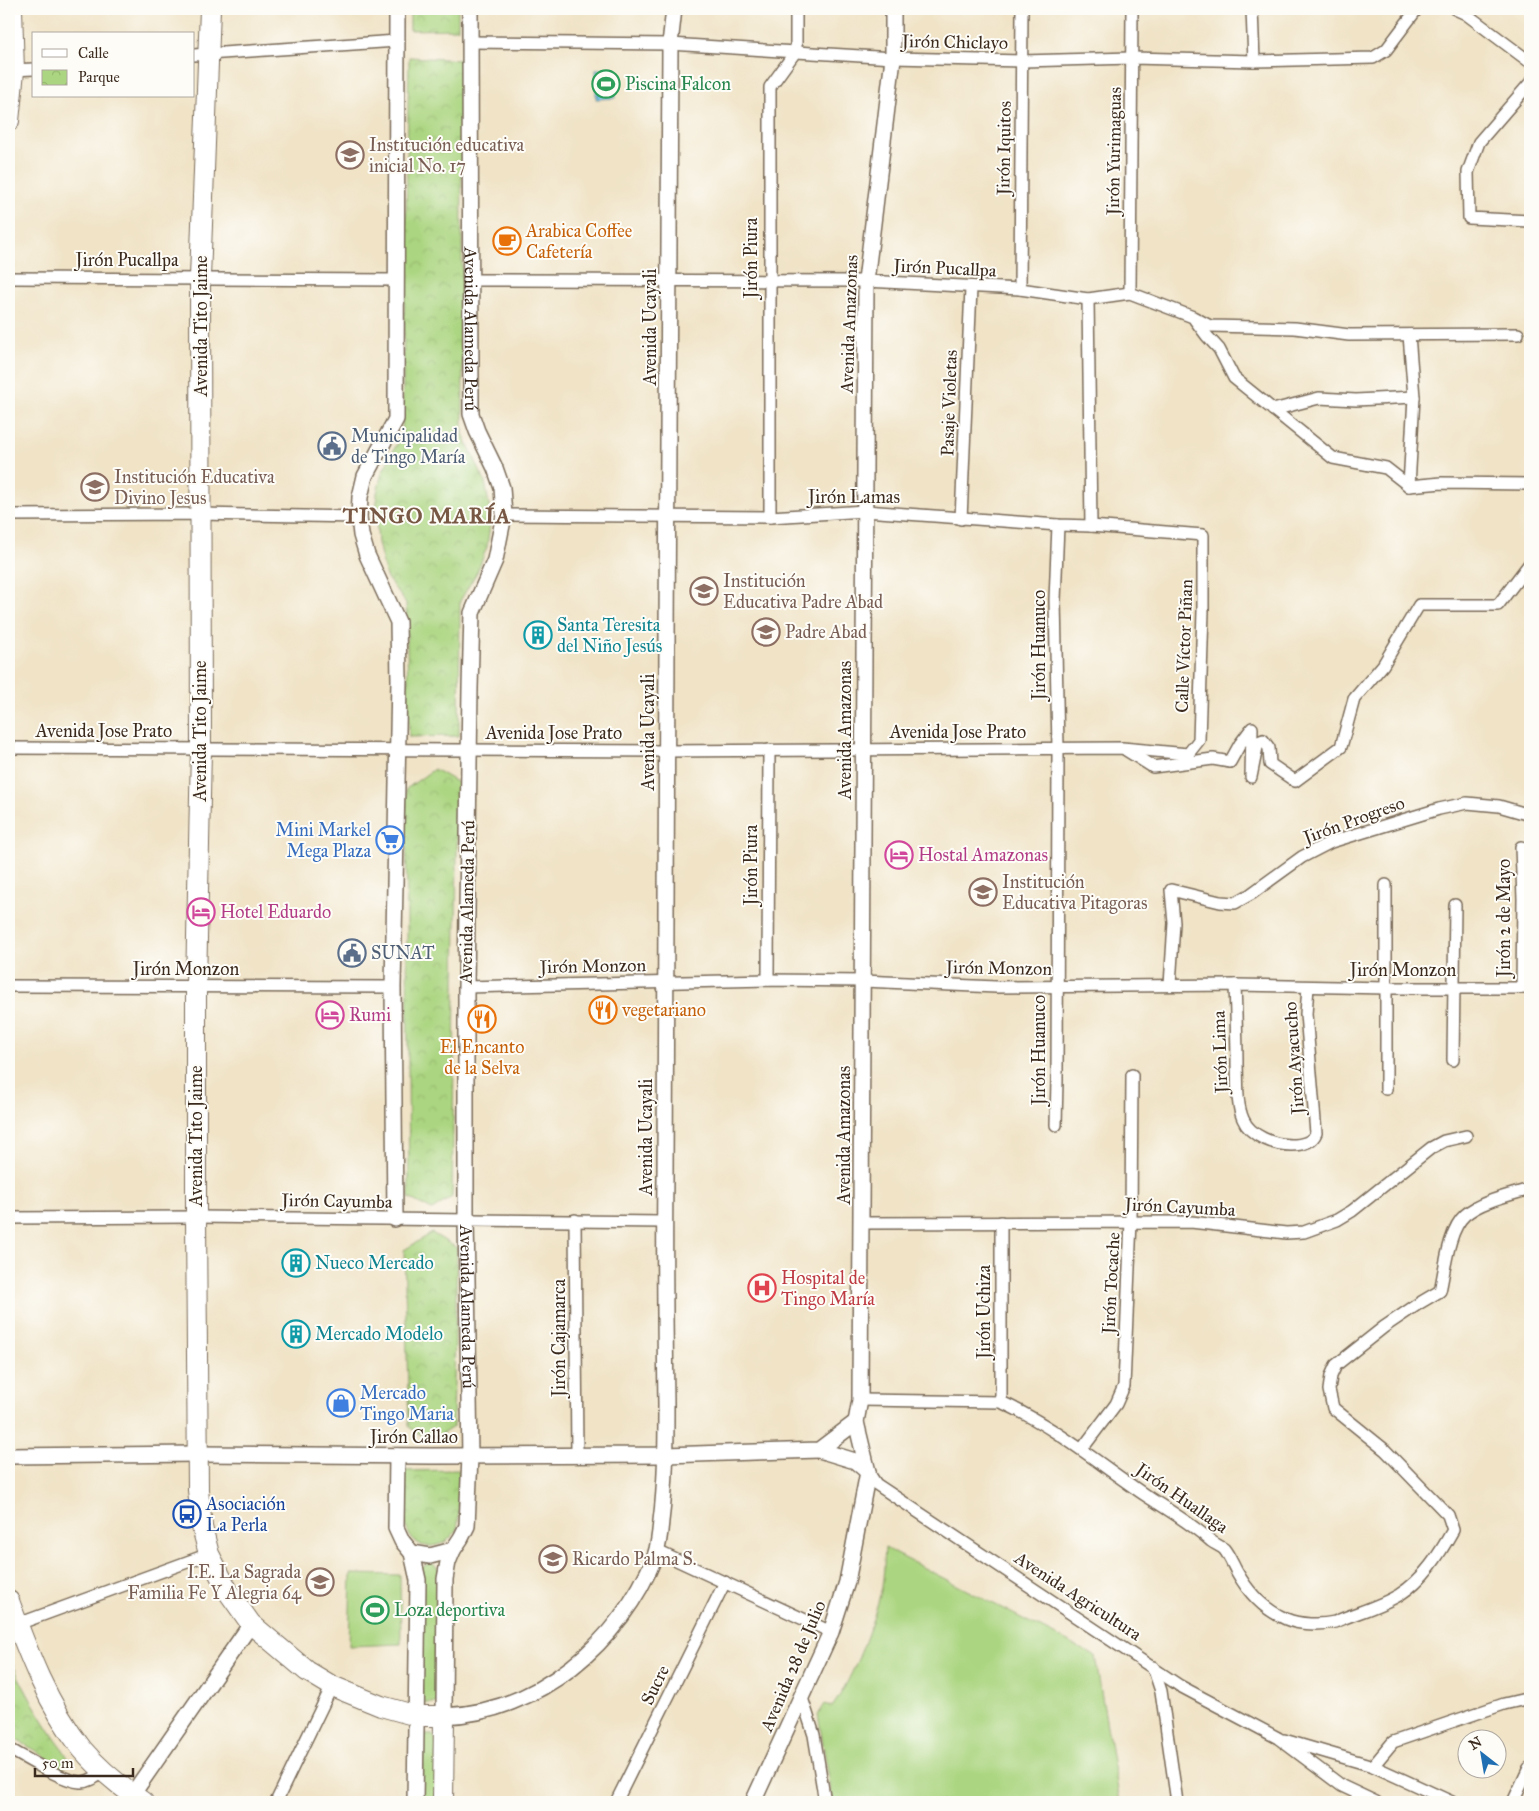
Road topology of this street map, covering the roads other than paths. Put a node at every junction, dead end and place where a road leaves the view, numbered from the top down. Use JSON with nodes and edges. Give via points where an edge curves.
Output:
{"nodes":[{"id":1,"x":12,"y":9,"type":"edge"},
{"id":2,"x":210,"y":9,"type":"edge"},
{"id":3,"x":397,"y":9,"type":"edge"},
{"id":4,"x":470,"y":9,"type":"edge"},
{"id":5,"x":674,"y":9,"type":"edge"},
{"id":6,"x":796,"y":9,"type":"edge"},
{"id":7,"x":893,"y":9,"type":"edge"},
{"id":8,"x":1022,"y":9,"type":"edge"},
{"id":9,"x":1132,"y":9,"type":"edge"},
{"id":10,"x":1252,"y":9,"type":"edge"},
{"id":11,"x":1417,"y":9,"type":"edge"},
{"id":12,"x":1455,"y":9,"type":"edge"},
{"id":13,"x":396,"y":41,"type":"junction"},
{"id":14,"x":470,"y":42,"type":"junction"},
{"id":15,"x":670,"y":44,"type":"junction"},
{"id":16,"x":796,"y":51,"type":"junction"},
{"id":17,"x":201,"y":54,"type":"edge"},
{"id":18,"x":893,"y":58,"type":"junction"},
{"id":19,"x":1132,"y":58,"type":"junction"},
{"id":20,"x":1023,"y":61,"type":"junction"},
{"id":21,"x":1254,"y":61,"type":"junction"},
{"id":22,"x":1530,"y":62,"type":"edge"},
{"id":23,"x":32,"y":69,"type":"edge"},
{"id":24,"x":11,"y":70,"type":"edge"},
{"id":25,"x":1530,"y":83,"type":"edge"},
{"id":26,"x":9,"y":122,"type":"edge"},
{"id":27,"x":1530,"y":221,"type":"edge"},
{"id":28,"x":9,"y":278,"type":"edge"},
{"id":29,"x":200,"y":278,"type":"junction"},
{"id":30,"x":396,"y":280,"type":"junction"},
{"id":31,"x":470,"y":280,"type":"junction"},
{"id":32,"x":866,"y":281,"type":"junction"},
{"id":33,"x":669,"y":282,"type":"junction"},
{"id":34,"x":769,"y":282,"type":"junction"},
{"id":35,"x":971,"y":288,"type":"junction"},
{"id":36,"x":1020,"y":289,"type":"junction"},
{"id":37,"x":1130,"y":293,"type":"junction"},
{"id":38,"x":1088,"y":299,"type":"junction"},
{"id":39,"x":1193,"y":317,"type":"junction"},
{"id":40,"x":1518,"y":334,"type":"dead end"},
{"id":41,"x":1409,"y":335,"type":"junction"},
{"id":42,"x":1414,"y":397,"type":"junction"},
{"id":43,"x":1273,"y":410,"type":"junction"},
{"id":44,"x":1530,"y":484,"type":"edge"},
{"id":45,"x":1410,"y":486,"type":"junction"},
{"id":46,"x":865,"y":511,"type":"junction"},
{"id":47,"x":200,"y":514,"type":"junction"},
{"id":48,"x":504,"y":515,"type":"junction"},
{"id":49,"x":9,"y":516,"type":"edge"},
{"id":50,"x":770,"y":516,"type":"junction"},
{"id":51,"x":359,"y":517,"type":"junction"},
{"id":52,"x":668,"y":517,"type":"junction"},
{"id":53,"x":961,"y":519,"type":"junction"},
{"id":54,"x":1058,"y":525,"type":"junction"},
{"id":55,"x":1091,"y":526,"type":"junction"},
{"id":56,"x":1204,"y":536,"type":"joint"},
{"id":57,"x":1530,"y":563,"type":"edge"},
{"id":58,"x":9,"y":748,"type":"edge"},
{"id":59,"x":1122,"y":748,"type":"junction"},
{"id":60,"x":201,"y":749,"type":"junction"},
{"id":61,"x":1058,"y":749,"type":"junction"},
{"id":62,"x":398,"y":750,"type":"junction"},
{"id":63,"x":469,"y":750,"type":"junction"},
{"id":64,"x":769,"y":750,"type":"junction"},
{"id":65,"x":864,"y":750,"type":"junction"},
{"id":66,"x":667,"y":751,"type":"junction"},
{"id":67,"x":1188,"y":754,"type":"joint"},
{"id":68,"x":1530,"y":815,"type":"edge"},
{"id":69,"x":1521,"y":847,"type":"dead end"},
{"id":70,"x":1386,"y":885,"type":"dead end"},
{"id":71,"x":1455,"y":905,"type":"dead end"},
{"id":72,"x":768,"y":980,"type":"junction"},
{"id":73,"x":863,"y":981,"type":"junction"},
{"id":74,"x":665,"y":982,"type":"junction"},
{"id":75,"x":1170,"y":985,"type":"junction"},
{"id":76,"x":1235,"y":985,"type":"junction"},
{"id":77,"x":9,"y":986,"type":"edge"},
{"id":78,"x":196,"y":986,"type":"junction"},
{"id":79,"x":1056,"y":986,"type":"junction"},
{"id":80,"x":393,"y":987,"type":"junction"},
{"id":81,"x":466,"y":987,"type":"junction"},
{"id":82,"x":1308,"y":987,"type":"junction"},
{"id":83,"x":1386,"y":988,"type":"junction"},
{"id":84,"x":1453,"y":988,"type":"junction"},
{"id":85,"x":1526,"y":988,"type":"edge"},
{"id":86,"x":1453,"y":1060,"type":"dead end"},
{"id":87,"x":1132,"y":1075,"type":"dead end"},
{"id":88,"x":1386,"y":1089,"type":"dead end"},
{"id":89,"x":1056,"y":1125,"type":"dead end"},
{"id":90,"x":1317,"y":1126,"type":"joint"},
{"id":91,"x":1466,"y":1136,"type":"dead end"},
{"id":92,"x":1530,"y":1190,"type":"edge"},
{"id":93,"x":196,"y":1216,"type":"junction"},
{"id":94,"x":9,"y":1218,"type":"edge"},
{"id":95,"x":395,"y":1219,"type":"junction"},
{"id":96,"x":466,"y":1220,"type":"junction"},
{"id":97,"x":575,"y":1220,"type":"junction"},
{"id":98,"x":664,"y":1222,"type":"junction"},
{"id":99,"x":1001,"y":1222,"type":"junction"},
{"id":100,"x":1131,"y":1222,"type":"junction"},
{"id":101,"x":862,"y":1223,"type":"junction"},
{"id":102,"x":860,"y":1400,"type":"junction"},
{"id":103,"x":1001,"y":1402,"type":"junction"},
{"id":104,"x":856,"y":1422,"type":"junction"},
{"id":105,"x":1082,"y":1449,"type":"junction"},
{"id":106,"x":819,"y":1450,"type":"junction"},
{"id":107,"x":198,"y":1454,"type":"junction"},
{"id":108,"x":577,"y":1455,"type":"junction"},
{"id":109,"x":666,"y":1455,"type":"junction"},
{"id":110,"x":9,"y":1456,"type":"edge"},
{"id":111,"x":397,"y":1456,"type":"junction"},
{"id":112,"x":470,"y":1456,"type":"junction"},
{"id":113,"x":868,"y":1472,"type":"junction"},
{"id":114,"x":453,"y":1550,"type":"junction"},
{"id":115,"x":657,"y":1551,"type":"junction"},
{"id":116,"x":209,"y":1554,"type":"junction"},
{"id":117,"x":412,"y":1554,"type":"junction"},
{"id":118,"x":724,"y":1582,"type":"junction"},
{"id":119,"x":9,"y":1601,"type":"edge"},
{"id":120,"x":18,"y":1624,"type":"junction"},
{"id":121,"x":250,"y":1624,"type":"junction"},
{"id":122,"x":831,"y":1632,"type":"junction"},
{"id":123,"x":1153,"y":1667,"type":"junction"},
{"id":124,"x":332,"y":1686,"type":"junction"},
{"id":125,"x":802,"y":1698,"type":"junction"},
{"id":126,"x":1530,"y":1698,"type":"edge"},
{"id":127,"x":418,"y":1716,"type":"junction"},
{"id":128,"x":444,"y":1716,"type":"junction"},
{"id":129,"x":1278,"y":1738,"type":"junction"},
{"id":130,"x":9,"y":1749,"type":"edge"},
{"id":131,"x":1373,"y":1766,"type":"junction"},
{"id":132,"x":1529,"y":1768,"type":"dead end"},
{"id":133,"x":104,"y":1772,"type":"junction"},
{"id":134,"x":137,"y":1798,"type":"edge"},
{"id":135,"x":276,"y":1802,"type":"edge"},
{"id":136,"x":415,"y":1802,"type":"edge"},
{"id":137,"x":443,"y":1802,"type":"edge"},
{"id":138,"x":616,"y":1802,"type":"edge"},
{"id":139,"x":753,"y":1802,"type":"edge"},
{"id":140,"x":825,"y":1802,"type":"edge"},
{"id":141,"x":1177,"y":1802,"type":"edge"},
{"id":142,"x":1376,"y":1802,"type":"edge"},
{"id":143,"x":1452,"y":1802,"type":"edge"},
{"id":144,"x":1513,"y":1802,"type":"edge"}],
"edges":[{"from":1,"to":24,"type":"highway"},
{"from":2,"to":17,"type":"highway","name":"Avenida Tito Jaime"},
{"from":3,"to":13,"type":"street"},
{"from":4,"to":14,"type":"street","name":"Avenida Alameda Perú"},
{"from":5,"to":15,"type":"street","name":"Avenida Ucayali"},
{"from":6,"to":16,"type":"street"},
{"from":7,"to":18,"type":"street","name":"Avenida Amazonas"},
{"from":8,"to":20,"type":"street","name":"Jirón Iquitos"},
{"from":9,"to":19,"type":"street","name":"Jirón Yurimaguas"},
{"from":10,"to":21,"type":"street"},
{"from":11,"to":21,"type":"street","name":"Jirón Chiclayo","via":[[1386,50],[1373,58]]},
{"from":12,"to":22,"type":"street"},
{"from":13,"to":17,"type":"street"},
{"from":13,"to":30,"type":"street"},
{"from":14,"to":15,"type":"street","name":"Jirón Chiclayo"},
{"from":14,"to":31,"type":"street","name":"Avenida Alameda Perú"},
{"from":15,"to":16,"type":"street","name":"Jirón Chiclayo"},
{"from":15,"to":33,"type":"street","name":"Avenida Ucayali"},
{"from":16,"to":18,"type":"street","name":"Jirón Chiclayo"},
{"from":16,"to":34,"type":"street","name":"Jirón Piura","via":[[770,88]]},
{"from":17,"to":29,"type":"highway","name":"Avenida Tito Jaime"},
{"from":18,"to":20,"type":"street","name":"Jirón Chiclayo"},
{"from":18,"to":32,"type":"street","name":"Avenida Amazonas"},
{"from":19,"to":20,"type":"street","name":"Jirón Chiclayo"},
{"from":19,"to":21,"type":"street","name":"Jirón Chiclayo"},
{"from":19,"to":37,"type":"street","name":"Jirón Yurimaguas"},
{"from":20,"to":36,"type":"street","name":"Jirón Iquitos"},
{"from":23,"to":24,"type":"street"},
{"from":24,"to":26,"type":"highway"},
{"from":25,"to":27,"type":"street","via":[[1479,142],[1468,172],[1469,218]]},
{"from":28,"to":29,"type":"street","name":"Jirón Pucallpa"},
{"from":29,"to":30,"type":"street","name":"Jirón Pucallpa"},
{"from":29,"to":47,"type":"highway","name":"Avenida Tito Jaime"},
{"from":30,"to":51,"type":"street","via":[[396,419],[365,476]]},
{"from":31,"to":33,"type":"street","name":"Jirón Pucallpa"},
{"from":31,"to":48,"type":"street","name":"Avenida Alameda Perú","via":[[471,414],[502,488]]},
{"from":32,"to":34,"type":"street","name":"Jirón Pucallpa"},
{"from":32,"to":35,"type":"street","name":"Jirón Pucallpa"},
{"from":32,"to":46,"type":"street","name":"Avenida Amazonas"},
{"from":33,"to":34,"type":"street","name":"Jirón Pucallpa"},
{"from":33,"to":52,"type":"street","name":"Avenida Ucayali"},
{"from":34,"to":50,"type":"street","name":"Jirón Piura"},
{"from":35,"to":36,"type":"street","name":"Jirón Pucallpa"},
{"from":35,"to":53,"type":"street","name":"Pasaje Violetas"},
{"from":36,"to":38,"type":"street","name":"Jirón Pucallpa"},
{"from":37,"to":38,"type":"street","name":"Jirón Pucallpa"},
{"from":37,"to":39,"type":"street","name":"Jirón Pucallpa"},
{"from":38,"to":55,"type":"street"},
{"from":39,"to":41,"type":"street","name":"Jirón Pucallpa","via":[[1210,326],[1295,328],[1349,335]]},
{"from":39,"to":43,"type":"street","via":[[1219,349],[1234,378]]},
{"from":40,"to":41,"type":"street","name":"Jirón Pucallpa"},
{"from":41,"to":42,"type":"street"},
{"from":42,"to":43,"type":"street","via":[[1319,398]]},
{"from":42,"to":45,"type":"street"},
{"from":43,"to":45,"type":"street","via":[[1333,458],[1386,468]]},
{"from":44,"to":45,"type":"street"},
{"from":46,"to":50,"type":"street","name":"Jirón Lamas"},
{"from":46,"to":53,"type":"street","name":"Jirón Lamas"},
{"from":46,"to":65,"type":"street","name":"Avenida Amazonas"},
{"from":47,"to":49,"type":"street"},
{"from":47,"to":51,"type":"street"},
{"from":47,"to":60,"type":"highway","name":"Avenida Tito Jaime"},
{"from":48,"to":52,"type":"street","name":"Jirón Lamas"},
{"from":48,"to":63,"type":"street","name":"Avenida Alameda Perú","via":[[495,560],[472,613]]},
{"from":50,"to":52,"type":"street","name":"Jirón Lamas"},
{"from":51,"to":62,"type":"street","via":[[367,554],[398,622]]},
{"from":52,"to":66,"type":"street","name":"Avenida Ucayali"},
{"from":53,"to":54,"type":"street","name":"Jirón Lamas"},
{"from":54,"to":55,"type":"street","name":"Jirón Lamas"},
{"from":54,"to":61,"type":"street","name":"Jirón Huanuco","via":[[1055,600]]},
{"from":55,"to":56,"type":"street","name":"Jirón Lamas"},
{"from":56,"to":67,"type":"street","name":"Calle Víctor Piñan","via":[[1198,740]]},
{"from":57,"to":59,"type":"street","via":[[1498,605],[1419,606],[1383,665],[1354,699],[1341,747],[1295,781],[1270,764],[1269,748],[1263,740],[1258,742],[1251,777],[1252,728],[1230,762],[1213,759],[1152,767]]},
{"from":58,"to":60,"type":"street","name":"Avenida Jose Prato"},
{"from":59,"to":61,"type":"street","name":"Avenida Jose Prato"},
{"from":59,"to":67,"type":"street","name":"Avenida Jose Prato"},
{"from":60,"to":62,"type":"street","name":"Avenida Jose Prato"},
{"from":60,"to":78,"type":"highway","name":"Avenida Tito Jaime"},
{"from":61,"to":65,"type":"street","name":"Avenida Jose Prato"},
{"from":61,"to":79,"type":"street","name":"Jirón Huanuco"},
{"from":62,"to":63,"type":"street","name":"Avenida Jose Prato"},
{"from":62,"to":80,"type":"street"},
{"from":63,"to":66,"type":"street","name":"Avenida Jose Prato"},
{"from":63,"to":81,"type":"street","name":"Avenida Alameda Perú"},
{"from":64,"to":65,"type":"street","name":"Avenida Jose Prato"},
{"from":64,"to":66,"type":"street","name":"Avenida Jose Prato"},
{"from":64,"to":72,"type":"street","name":"Jirón Piura"},
{"from":65,"to":73,"type":"street","name":"Avenida Amazonas"},
{"from":66,"to":74,"type":"street","name":"Avenida Ucayali"},
{"from":68,"to":75,"type":"street","name":"Jirón Progreso","via":[[1500,806],[1467,803],[1439,809],[1331,842],[1302,857],[1235,902],[1220,902],[1171,890],[1174,924]]},
{"from":69,"to":85,"type":"street","name":"Jirón 2 de Mayo"},
{"from":70,"to":83,"type":"street"},
{"from":71,"to":84,"type":"street"},
{"from":72,"to":73,"type":"street","name":"Jirón Monzon"},
{"from":72,"to":74,"type":"street","name":"Jirón Monzon"},
{"from":73,"to":79,"type":"street","name":"Jirón Monzon"},
{"from":73,"to":101,"type":"street","name":"Avenida Amazonas"},
{"from":74,"to":81,"type":"street","name":"Jirón Monzon"},
{"from":74,"to":98,"type":"street","name":"Avenida Ucayali"},
{"from":75,"to":76,"type":"street","name":"Jirón Monzon"},
{"from":75,"to":79,"type":"street","name":"Jirón Monzon"},
{"from":76,"to":82,"type":"street","name":"Jirón Monzon"},
{"from":76,"to":90,"type":"street","name":"Jirón Lima","via":[[1238,1093],[1246,1125],[1259,1136],[1284,1145],[1305,1144],[1314,1138]]},
{"from":77,"to":78,"type":"street","name":"Jirón Monzon"},
{"from":78,"to":80,"type":"street","name":"Jirón Monzon"},
{"from":78,"to":93,"type":"highway","name":"Avenida Tito Jaime"},
{"from":79,"to":89,"type":"street","name":"Jirón Huanuco"},
{"from":80,"to":95,"type":"street"},
{"from":81,"to":96,"type":"street","name":"Avenida Alameda Perú"},
{"from":82,"to":83,"type":"street","name":"Jirón Monzon"},
{"from":82,"to":90,"type":"street","name":"Jirón Ayacucho","via":[[1306,1014]]},
{"from":83,"to":84,"type":"street","name":"Jirón Monzon"},
{"from":83,"to":88,"type":"street"},
{"from":84,"to":85,"type":"street","name":"Jirón Monzon"},
{"from":84,"to":86,"type":"street"},
{"from":87,"to":100,"type":"street","name":"Jirón Tocache"},
{"from":91,"to":100,"type":"street","name":"Jirón Cayumba","via":[[1431,1148],[1352,1211],[1304,1232],[1286,1233],[1191,1222]]},
{"from":92,"to":105,"type":"street","name":"Jirón Huallaga","via":[[1504,1197],[1465,1215],[1451,1242],[1440,1291],[1384,1327],[1336,1365],[1331,1376],[1329,1390],[1333,1408],[1385,1450],[1448,1515],[1453,1530],[1439,1556],[1404,1590],[1335,1622],[1300,1623],[1286,1619],[1256,1598],[1224,1549]]},
{"from":93,"to":94,"type":"street","name":"Jirón Cayumba"},
{"from":93,"to":95,"type":"street","name":"Jirón Cayumba"},
{"from":93,"to":107,"type":"highway","name":"Avenida Tito Jaime"},
{"from":95,"to":96,"type":"street","name":"Jirón Cayumba"},
{"from":96,"to":97,"type":"street","name":"Jirón Cayumba"},
{"from":96,"to":112,"type":"street","name":"Avenida Alameda Perú"},
{"from":97,"to":98,"type":"street","name":"Jirón Cayumba"},
{"from":97,"to":108,"type":"street","name":"Jirón Cajamarca"},
{"from":98,"to":109,"type":"street","name":"Avenida Ucayali"},
{"from":99,"to":100,"type":"street","name":"Jirón Cayumba"},
{"from":99,"to":101,"type":"street","name":"Jirón Cayumba"},
{"from":99,"to":103,"type":"street","name":"Jirón Uchiza"},
{"from":100,"to":105,"type":"street","name":"Jirón Tocache","via":[[1124,1386],[1116,1404]]},
{"from":101,"to":102,"type":"street","name":"Avenida Amazonas"},
{"from":102,"to":103,"type":"street","name":"Jirón Huallaga"},
{"from":102,"to":104,"type":"street","name":"Avenida Amazonas"},
{"from":103,"to":105,"type":"street","name":"Jirón Huallaga"},
{"from":104,"to":106,"type":"street"},
{"from":104,"to":113,"type":"street","name":"Avenida 28 de Julio"},
{"from":106,"to":109,"type":"street","name":"Jirón Callao"},
{"from":106,"to":113,"type":"street","name":"Jirón Callao","via":[[854,1461]]},
{"from":107,"to":110,"type":"street","name":"Jirón Callao"},
{"from":107,"to":111,"type":"street","name":"Jirón Callao"},
{"from":107,"to":116,"type":"highway","name":"Avenida Tito Jaime","via":[[202,1527]]},
{"from":108,"to":109,"type":"street","name":"Jirón Callao"},
{"from":108,"to":112,"type":"street","name":"Jirón Callao"},
{"from":109,"to":115,"type":"street","name":"Avenida Ucayali"},
{"from":111,"to":112,"type":"street","name":"Jirón Callao"},
{"from":111,"to":117,"type":"street","via":[[396,1528]]},
{"from":112,"to":114,"type":"street","name":"Avenida Alameda Perú","via":[[467,1526]]},
{"from":113,"to":122,"type":"street","name":"Avenida 28 de Julio","via":[[847,1582]]},
{"from":113,"to":123,"type":"street","name":"Avenida Agricultura","via":[[876,1484]]},
{"from":114,"to":117,"type":"street","via":[[430,1556]]},
{"from":114,"to":128,"type":"street","name":"Avenida Alameda Perú","via":[[445,1579]]},
{"from":115,"to":118,"type":"street"},
{"from":115,"to":128,"type":"street","name":"Avenida Ucayali","via":[[639,1591],[624,1614],[601,1642],[573,1666],[545,1686],[516,1700],[482,1711]]},
{"from":116,"to":120,"type":"street"},
{"from":116,"to":121,"type":"highway","name":"Avenida Tito Jaime","via":[[228,1593]]},
{"from":117,"to":127,"type":"street","via":[[418,1580]]},
{"from":118,"to":122,"type":"street"},
{"from":118,"to":138,"type":"street","name":"Sucre"},
{"from":119,"to":120,"type":"highway"},
{"from":120,"to":133,"type":"highway","via":[[32,1665],[54,1706],[83,1749]]},
{"from":121,"to":124,"type":"highway","name":"Avenida Tito Jaime","via":[[307,1671]]},
{"from":121,"to":134,"type":"street"},
{"from":122,"to":125,"type":"street","name":"Avenida 28 de Julio"},
{"from":123,"to":129,"type":"street","name":"Avenida Agricultura","via":[[1180,1686]]},
{"from":123,"to":141,"type":"street","via":[[1161,1691]]},
{"from":124,"to":127,"type":"highway","name":"Avenida Tito Jaime","via":[[381,1706]]},
{"from":124,"to":135,"type":"street"},
{"from":125,"to":139,"type":"street","name":"Avenida 28 de Julio"},
{"from":125,"to":140,"type":"street","via":[[814,1735]]},
{"from":126,"to":131,"type":"street","via":[[1393,1742]]},
{"from":127,"to":128,"type":"highway","name":"Avenida Tito Jaime"},
{"from":127,"to":136,"type":"street"},
{"from":128,"to":137,"type":"highway","name":"Avenida Alameda Perú"},
{"from":129,"to":131,"type":"street","name":"Avenida Agricultura"},
{"from":129,"to":142,"type":"street","name":"Avenida Agricultura","via":[[1342,1786]]},
{"from":130,"to":133,"type":"street","via":[[60,1776],[79,1782],[90,1781]]},
{"from":131,"to":143,"type":"street","name":"Avenida Agricultura"},
{"from":132,"to":144,"type":"street"},
{"from":133,"to":134,"type":"highway"}]}
